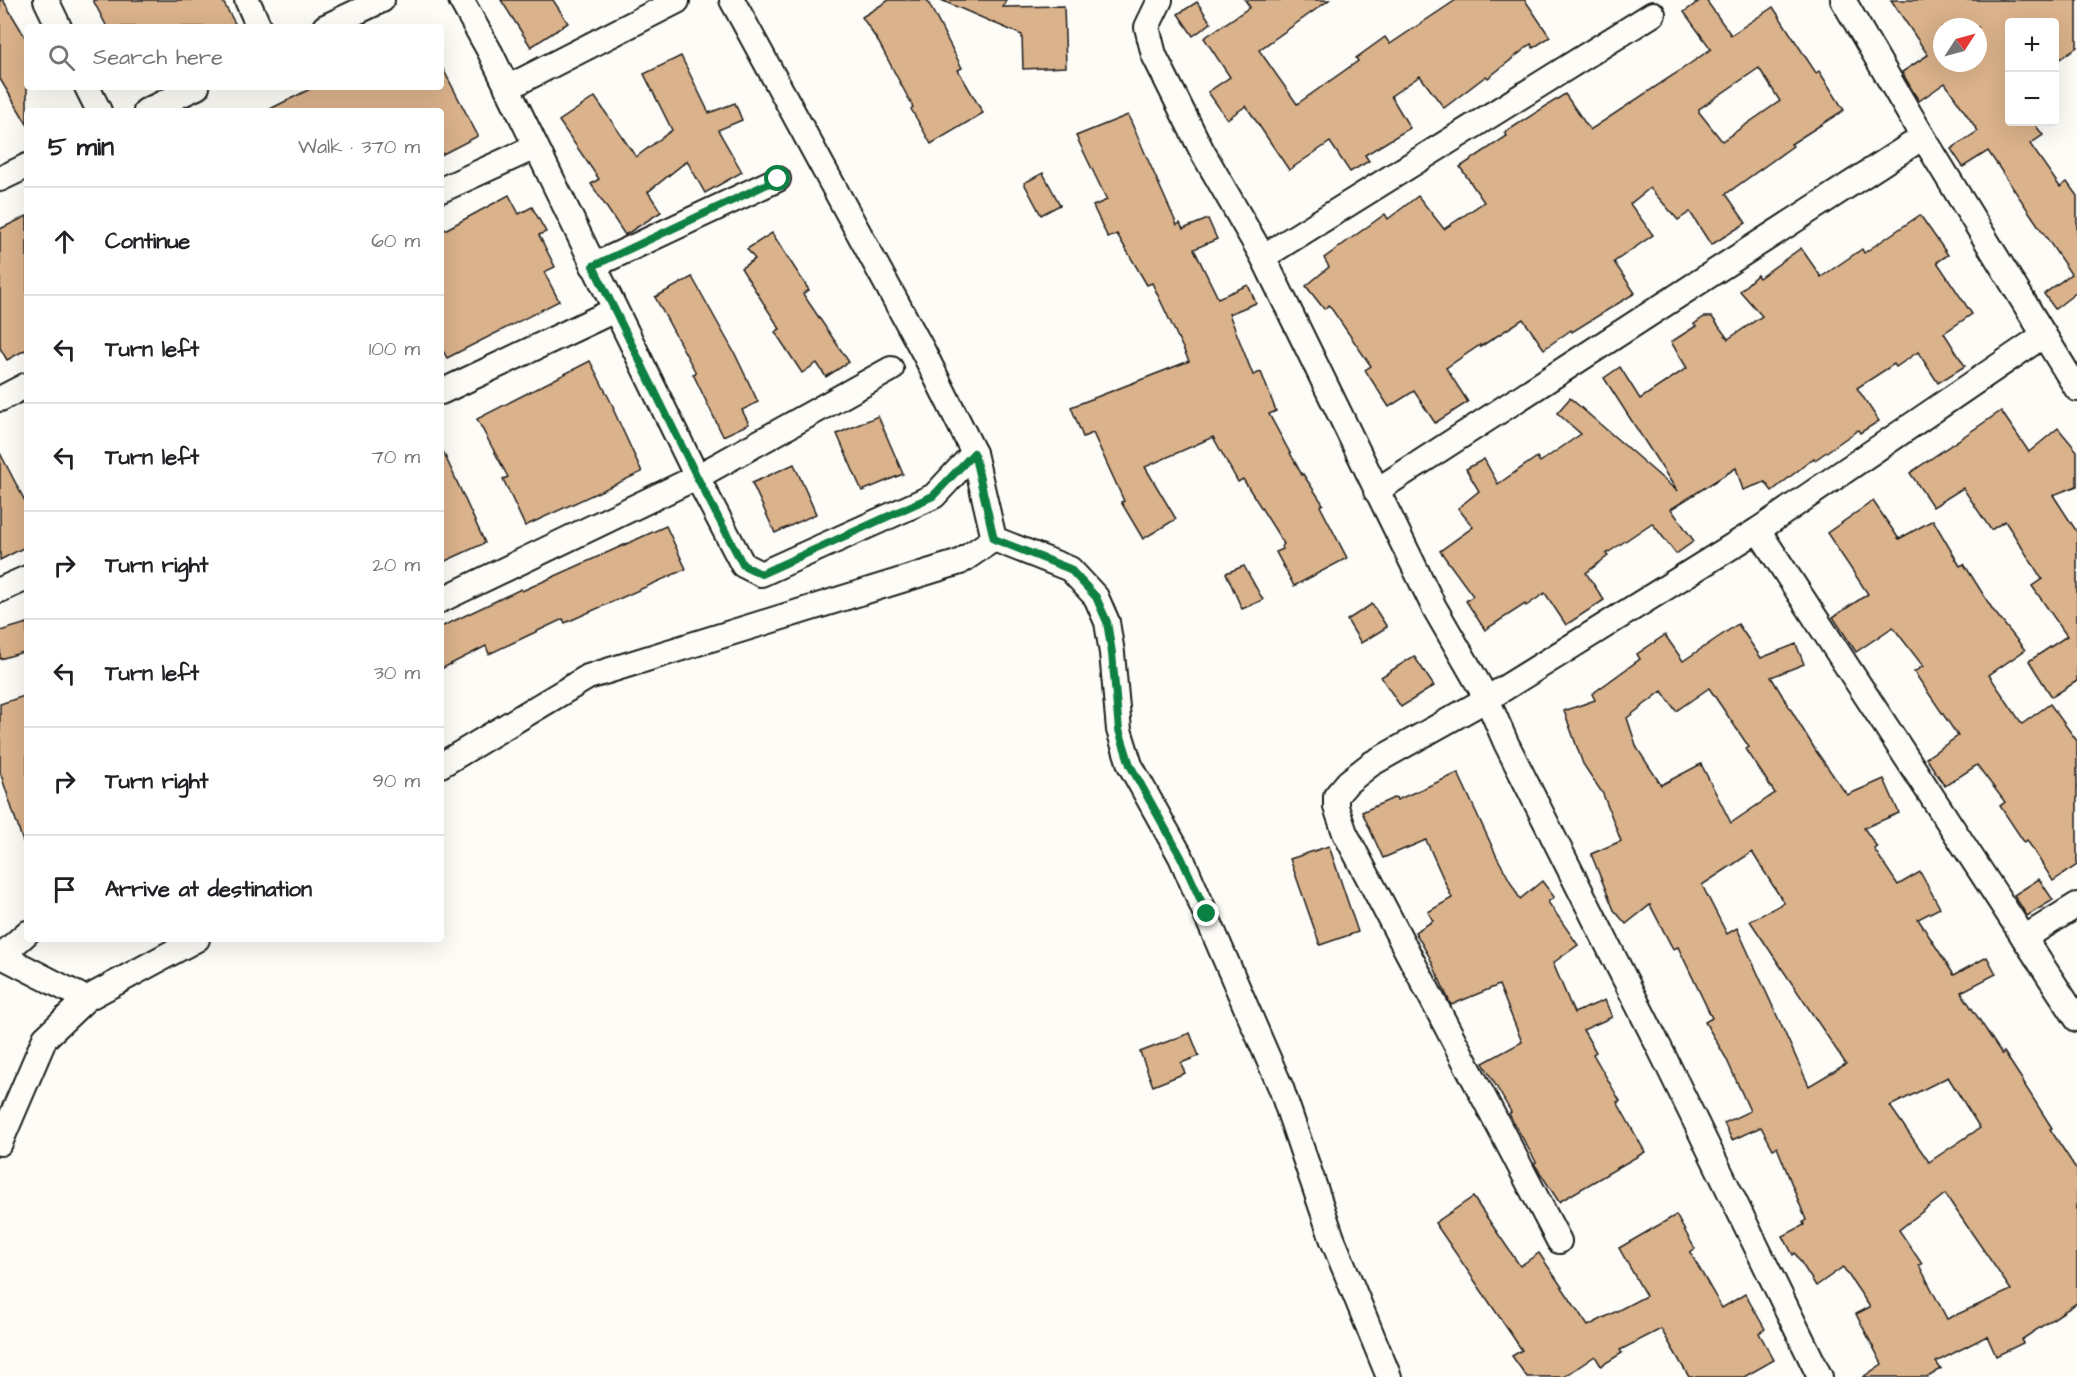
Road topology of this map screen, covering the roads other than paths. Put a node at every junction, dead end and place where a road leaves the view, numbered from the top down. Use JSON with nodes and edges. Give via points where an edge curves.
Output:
{"nodes":[{"id":1,"x":46,"y":0,"type":"edge"},
{"id":2,"x":247,"y":0,"type":"edge"},
{"id":3,"x":382,"y":0,"type":"edge"},
{"id":4,"x":461,"y":0,"type":"edge"},
{"id":5,"x":732,"y":0,"type":"edge"},
{"id":6,"x":1160,"y":0,"type":"edge"},
{"id":7,"x":1843,"y":0,"type":"edge"},
{"id":8,"x":676,"y":1,"type":"edge"},
{"id":9,"x":1653,"y":14,"type":"dead end"},
{"id":10,"x":58,"y":24,"type":"edge"},
{"id":11,"x":258,"y":24,"type":"edge"},
{"id":12,"x":331,"y":24,"type":"edge"},
{"id":13,"x":507,"y":88,"type":"junction"},
{"id":14,"x":88,"y":90,"type":"edge"},
{"id":15,"x":191,"y":90,"type":"edge"},
{"id":16,"x":98,"y":108,"type":"edge"},
{"id":17,"x":152,"y":108,"type":"edge"},
{"id":18,"x":1923,"y":137,"type":"junction"},
{"id":19,"x":535,"y":147,"type":"junction"},
{"id":20,"x":24,"y":167,"type":"edge"},
{"id":21,"x":0,"y":179,"type":"edge"},
{"id":22,"x":778,"y":179,"type":"dead end"},
{"id":23,"x":444,"y":189,"type":"edge"},
{"id":24,"x":1263,"y":257,"type":"junction"},
{"id":25,"x":593,"y":266,"type":"junction"},
{"id":26,"x":615,"y":310,"type":"junction"},
{"id":27,"x":2044,"y":335,"type":"junction"},
{"id":28,"x":891,"y":369,"type":"dead end"},
{"id":29,"x":24,"y":387,"type":"edge"},
{"id":30,"x":2077,"y":389,"type":"edge"},
{"id":31,"x":444,"y":391,"type":"edge"},
{"id":32,"x":0,"y":399,"type":"edge"},
{"id":33,"x":974,"y":453,"type":"junction"},
{"id":34,"x":697,"y":477,"type":"junction"},
{"id":35,"x":1377,"y":491,"type":"junction"},
{"id":36,"x":1758,"y":530,"type":"junction"},
{"id":37,"x":994,"y":539,"type":"junction"},
{"id":38,"x":24,"y":579,"type":"edge"},
{"id":39,"x":0,"y":590,"type":"edge"},
{"id":40,"x":444,"y":599,"type":"edge"},
{"id":41,"x":1487,"y":699,"type":"junction"},
{"id":42,"x":444,"y":763,"type":"edge"},
{"id":43,"x":2077,"y":905,"type":"edge"},
{"id":44,"x":24,"y":936,"type":"edge"},
{"id":45,"x":2024,"y":938,"type":"junction"},
{"id":46,"x":191,"y":942,"type":"edge"},
{"id":47,"x":1,"y":955,"type":"edge"},
{"id":48,"x":86,"y":999,"type":"junction"},
{"id":49,"x":2077,"y":1019,"type":"edge"},
{"id":50,"x":0,"y":1143,"type":"edge"},
{"id":51,"x":1559,"y":1241,"type":"dead end"},
{"id":52,"x":1389,"y":1377,"type":"edge"},
{"id":53,"x":1820,"y":1377,"type":"edge"}],
"edges":[{"from":1,"to":10,"type":"street"},
{"from":2,"to":11,"type":"street"},
{"from":3,"to":12,"type":"street"},
{"from":4,"to":13,"type":"street"},
{"from":5,"to":33,"type":"street","via":[[923,351]]},
{"from":6,"to":24,"type":"street","via":[[1147,27],[1154,55],[1202,151]]},
{"from":7,"to":18,"type":"street"},
{"from":8,"to":13,"type":"street"},
{"from":9,"to":24,"type":"street"},
{"from":13,"to":19,"type":"street"},
{"from":14,"to":16,"type":"street"},
{"from":15,"to":17,"type":"street"},
{"from":18,"to":27,"type":"street"},
{"from":18,"to":35,"type":"street"},
{"from":19,"to":23,"type":"street"},
{"from":19,"to":25,"type":"street"},
{"from":20,"to":21,"type":"street"},
{"from":22,"to":25,"type":"street"},
{"from":24,"to":35,"type":"street"},
{"from":25,"to":26,"type":"street"},
{"from":26,"to":31,"type":"street"},
{"from":26,"to":34,"type":"street"},
{"from":27,"to":30,"type":"street"},
{"from":27,"to":36,"type":"street"},
{"from":28,"to":34,"type":"street"},
{"from":29,"to":32,"type":"street"},
{"from":33,"to":34,"type":"street","via":[[933,496],[761,574],[743,565]]},
{"from":33,"to":37,"type":"street"},
{"from":34,"to":40,"type":"street"},
{"from":35,"to":41,"type":"street","via":[[1434,607]]},
{"from":36,"to":41,"type":"street"},
{"from":36,"to":45,"type":"street"},
{"from":37,"to":42,"type":"street","via":[[960,561],[588,677]]},
{"from":37,"to":52,"type":"street","via":[[1070,569],[1096,597],[1107,622],[1119,730],[1130,765],[1181,857],[1281,1088],[1332,1238]]},
{"from":38,"to":39,"type":"street"},
{"from":41,"to":51,"type":"street","via":[[1371,764],[1336,796],[1336,807],[1345,833]]},
{"from":41,"to":53,"type":"street"},
{"from":43,"to":45,"type":"street"},
{"from":44,"to":47,"type":"street"},
{"from":45,"to":49,"type":"street"},
{"from":46,"to":48,"type":"street"},
{"from":47,"to":48,"type":"street"},
{"from":48,"to":50,"type":"street","via":[[45,1038]]}]}
